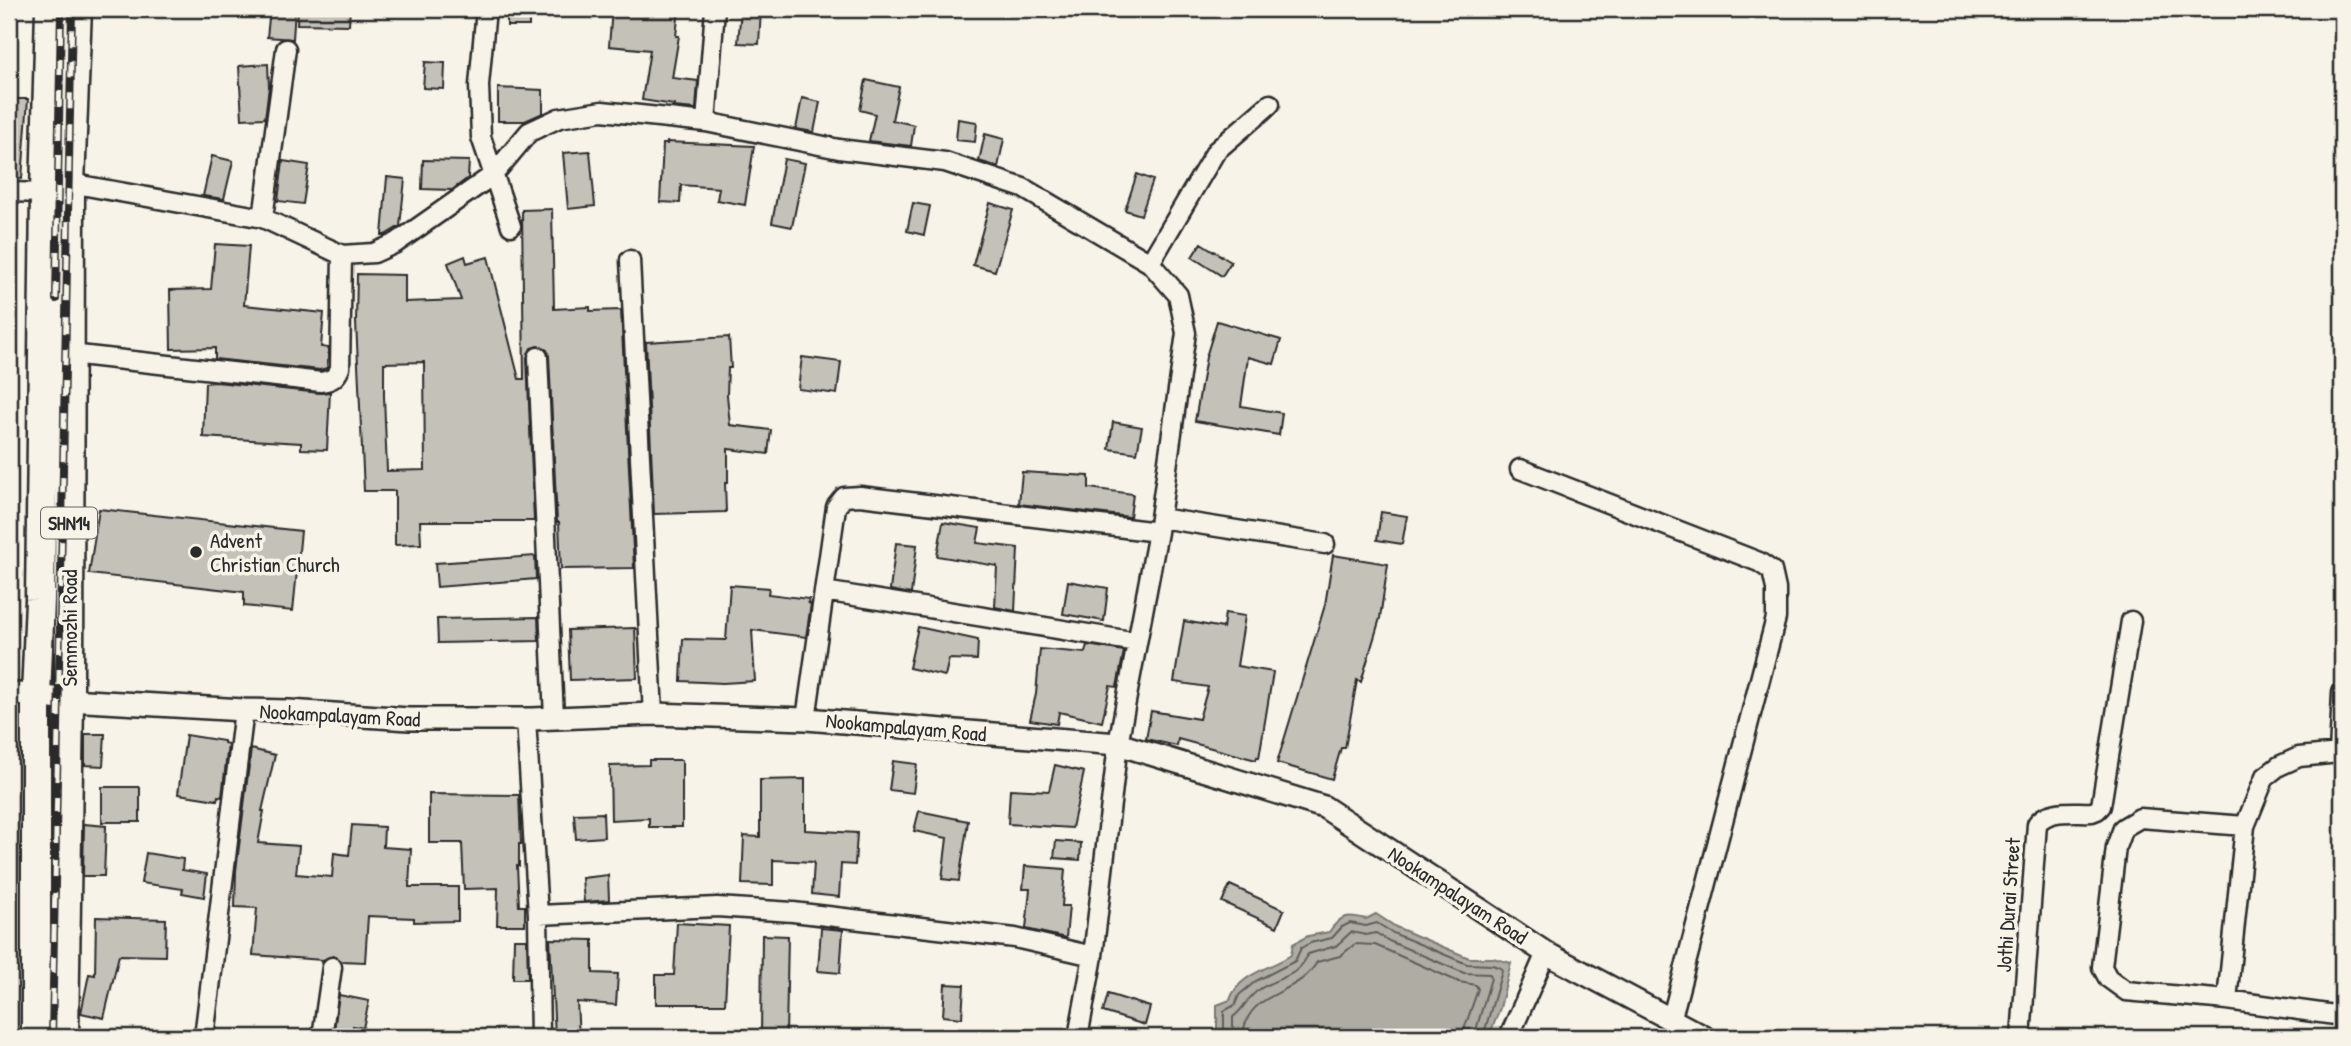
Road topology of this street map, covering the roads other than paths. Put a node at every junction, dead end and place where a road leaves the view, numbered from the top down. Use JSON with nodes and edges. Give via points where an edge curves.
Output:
{"nodes":[{"id":1,"x":50,"y":9,"type":"edge"},
{"id":2,"x":77,"y":9,"type":"edge"},
{"id":3,"x":486,"y":9,"type":"edge"},
{"id":4,"x":715,"y":9,"type":"edge"},
{"id":5,"x":286,"y":49,"type":"dead end"},
{"id":6,"x":1270,"y":103,"type":"dead end"},
{"id":7,"x":706,"y":122,"type":"junction"},
{"id":8,"x":493,"y":175,"type":"junction"},
{"id":9,"x":57,"y":188,"type":"junction"},
{"id":10,"x":9,"y":192,"type":"edge"},
{"id":11,"x":263,"y":218,"type":"junction"},
{"id":12,"x":511,"y":226,"type":"dead end"},
{"id":13,"x":342,"y":255,"type":"junction"},
{"id":14,"x":630,"y":260,"type":"dead end"},
{"id":15,"x":1150,"y":263,"type":"junction"},
{"id":16,"x":70,"y":354,"type":"junction"},
{"id":17,"x":538,"y":357,"type":"dead end"},
{"id":18,"x":1520,"y":469,"type":"dead end"},
{"id":19,"x":1159,"y":525,"type":"junction"},
{"id":20,"x":1325,"y":544,"type":"dead end"},
{"id":21,"x":824,"y":591,"type":"junction"},
{"id":22,"x":2131,"y":621,"type":"dead end"},
{"id":23,"x":1138,"y":642,"type":"junction"},
{"id":24,"x":2342,"y":692,"type":"edge"},
{"id":25,"x":22,"y":694,"type":"edge"},
{"id":26,"x":69,"y":700,"type":"junction"},
{"id":27,"x":244,"y":710,"type":"junction"},
{"id":28,"x":653,"y":714,"type":"junction"},
{"id":29,"x":554,"y":718,"type":"junction"},
{"id":30,"x":526,"y":719,"type":"junction"},
{"id":31,"x":806,"y":719,"type":"junction"},
{"id":32,"x":1118,"y":744,"type":"junction"},
{"id":33,"x":2340,"y":753,"type":"edge"},
{"id":34,"x":2245,"y":826,"type":"junction"},
{"id":35,"x":538,"y":915,"type":"junction"},
{"id":36,"x":1546,"y":953,"type":"junction"},
{"id":37,"x":1093,"y":956,"type":"junction"},
{"id":38,"x":332,"y":967,"type":"dead end"},
{"id":39,"x":2227,"y":1000,"type":"junction"},
{"id":40,"x":2342,"y":1016,"type":"edge"},
{"id":41,"x":1671,"y":1021,"type":"junction"},
{"id":42,"x":36,"y":1037,"type":"edge"},
{"id":43,"x":64,"y":1037,"type":"edge"},
{"id":44,"x":204,"y":1037,"type":"edge"},
{"id":45,"x":322,"y":1037,"type":"edge"},
{"id":46,"x":540,"y":1037,"type":"edge"},
{"id":47,"x":1078,"y":1037,"type":"edge"},
{"id":48,"x":1509,"y":1037,"type":"edge"},
{"id":49,"x":1704,"y":1037,"type":"edge"},
{"id":50,"x":2021,"y":1037,"type":"edge"}],
"edges":[{"from":1,"to":9,"type":"main road","name":"Semmozhi Road","number":"SHN14"},
{"from":2,"to":9,"type":"main road","name":"Semmozhi Road","number":"SHN14"},
{"from":3,"to":8,"type":"street","via":[[479,85],[481,137]]},
{"from":4,"to":7,"type":"street"},
{"from":5,"to":11,"type":"street"},
{"from":6,"to":15,"type":"street","via":[[1216,151]]},
{"from":7,"to":8,"type":"street","via":[[602,111],[559,118],[529,132]]},
{"from":7,"to":15,"type":"street","via":[[839,149],[944,162],[1023,188]]},
{"from":8,"to":12,"type":"street"},
{"from":8,"to":13,"type":"street","via":[[396,243],[374,253]]},
{"from":9,"to":10,"type":"street"},
{"from":9,"to":11,"type":"street"},
{"from":9,"to":16,"type":"main road","name":"Semmozhi Road","number":"SHN14"},
{"from":9,"to":25,"type":"main road","name":"Semmozhi Road","number":"SHN14","via":[[40,600]]},
{"from":11,"to":13,"type":"street"},
{"from":13,"to":16,"type":"street","via":[[340,368],[331,381]]},
{"from":14,"to":28,"type":"street"},
{"from":15,"to":19,"type":"street","via":[[1178,295],[1185,333]]},
{"from":16,"to":26,"type":"main road","name":"Semmozhi Road","number":"SHN14"},
{"from":17,"to":29,"type":"street"},
{"from":18,"to":41,"type":"street","via":[[1772,571],[1776,618]]},
{"from":19,"to":20,"type":"street"},
{"from":19,"to":21,"type":"street","via":[[844,497],[836,507]]},
{"from":19,"to":23,"type":"street"},
{"from":21,"to":23,"type":"street"},
{"from":21,"to":31,"type":"street"},
{"from":22,"to":50,"type":"street","name":"Jothi Durai Street","via":[[2101,806],[2092,812],[2050,814],[2037,824]]},
{"from":23,"to":32,"type":"street"},
{"from":24,"to":33,"type":"street"},
{"from":25,"to":26,"type":"street","name":"Nookampalayam Road"},
{"from":25,"to":42,"type":"main road","name":"Semmozhi Road","number":"SHN14"},
{"from":26,"to":27,"type":"street","name":"Nookampalayam Road"},
{"from":26,"to":43,"type":"main road","name":"Semmozhi Road","number":"SHN14"},
{"from":27,"to":30,"type":"street","name":"Nookampalayam Road","via":[[410,719]]},
{"from":27,"to":44,"type":"street"},
{"from":28,"to":29,"type":"street","name":"Nookampalayam Road"},
{"from":28,"to":31,"type":"street","name":"Nookampalayam Road"},
{"from":29,"to":30,"type":"street","name":"Nookampalayam Road"},
{"from":30,"to":35,"type":"street"},
{"from":31,"to":32,"type":"street","name":"Nookampalayam Road"},
{"from":32,"to":36,"type":"street","name":"Nookampalayam Road","via":[[1324,807]]},
{"from":32,"to":37,"type":"street"},
{"from":33,"to":34,"type":"street","via":[[2300,757],[2279,765],[2265,777]]},
{"from":34,"to":39,"type":"street"},
{"from":34,"to":39,"type":"street","via":[[2140,818],[2123,828],[2116,847],[2102,967],[2108,978],[2126,991]]},
{"from":35,"to":37,"type":"street","via":[[717,906],[1015,938]]},
{"from":35,"to":46,"type":"street"},
{"from":36,"to":41,"type":"street","name":"Nookampalayam Road"},
{"from":36,"to":48,"type":"street"},
{"from":37,"to":47,"type":"street"},
{"from":38,"to":45,"type":"street"},
{"from":39,"to":40,"type":"street"},
{"from":41,"to":49,"type":"street","name":"Nookampalayam Road"}]}
